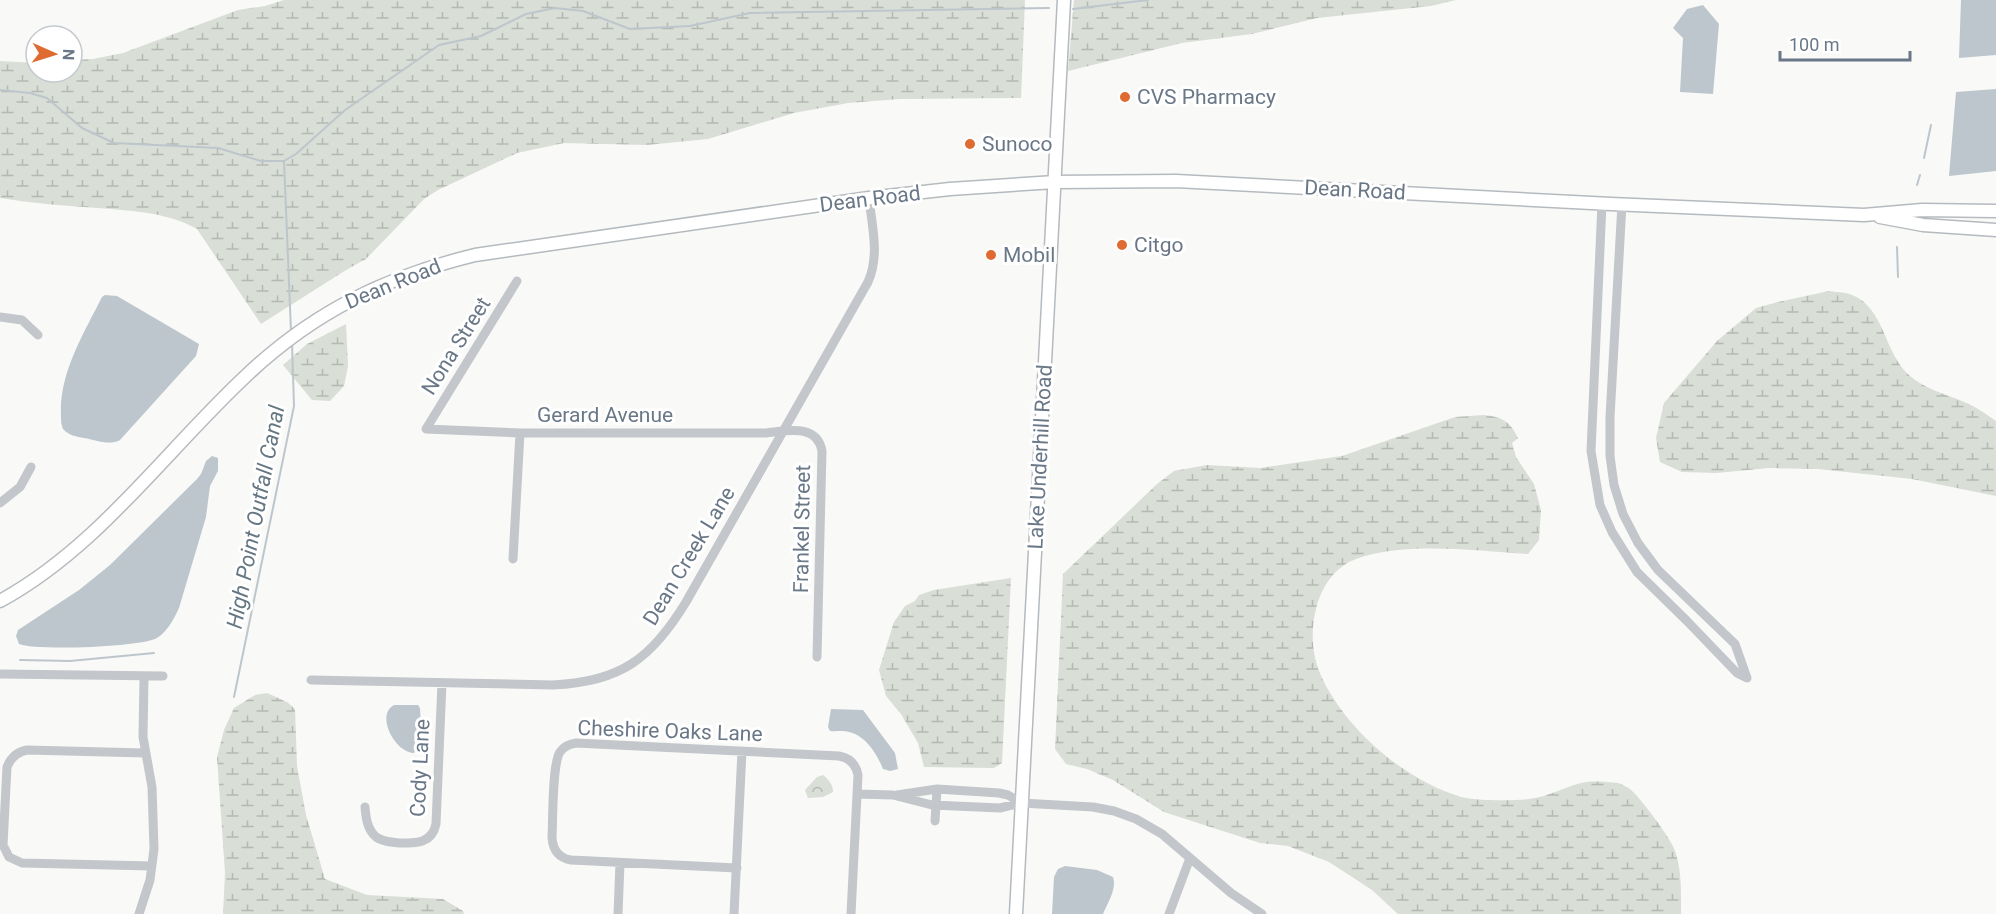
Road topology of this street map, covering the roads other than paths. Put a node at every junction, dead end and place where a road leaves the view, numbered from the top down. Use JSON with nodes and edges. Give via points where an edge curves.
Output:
{"nodes":[{"id":1,"x":1064,"y":0,"type":"edge"},
{"id":2,"x":1055,"y":182,"type":"junction"},
{"id":3,"x":869,"y":198,"type":"junction"},
{"id":4,"x":1602,"y":203,"type":"junction"},
{"id":5,"x":1622,"y":204,"type":"junction"},
{"id":6,"x":1996,"y":212,"type":"edge"},
{"id":7,"x":1864,"y":214,"type":"junction"},
{"id":8,"x":1996,"y":230,"type":"edge"},
{"id":9,"x":517,"y":281,"type":"dead end"},
{"id":10,"x":0,"y":317,"type":"edge"},
{"id":11,"x":38,"y":335,"type":"dead end"},
{"id":12,"x":426,"y":429,"type":"joint"},
{"id":13,"x":784,"y":431,"type":"junction"},
{"id":14,"x":520,"y":433,"type":"junction"},
{"id":15,"x":31,"y":467,"type":"dead end"},
{"id":16,"x":0,"y":502,"type":"edge"},
{"id":17,"x":513,"y":558,"type":"dead end"},
{"id":18,"x":0,"y":601,"type":"edge"},
{"id":19,"x":818,"y":657,"type":"dead end"},
{"id":20,"x":0,"y":674,"type":"edge"},
{"id":21,"x":163,"y":676,"type":"dead end"},
{"id":22,"x":144,"y":678,"type":"junction"},
{"id":23,"x":311,"y":680,"type":"dead end"},
{"id":24,"x":442,"y":683,"type":"junction"},
{"id":25,"x":742,"y":751,"type":"junction"},
{"id":26,"x":145,"y":753,"type":"junction"},
{"id":27,"x":937,"y":789,"type":"junction"},
{"id":28,"x":857,"y":794,"type":"junction"},
{"id":29,"x":893,"y":795,"type":"junction"},
{"id":30,"x":1021,"y":803,"type":"junction"},
{"id":31,"x":936,"y":805,"type":"junction"},
{"id":32,"x":365,"y":807,"type":"dead end"},
{"id":33,"x":935,"y":821,"type":"dead end"},
{"id":34,"x":1190,"y":858,"type":"junction"},
{"id":35,"x":620,"y":863,"type":"junction"},
{"id":36,"x":152,"y":866,"type":"junction"},
{"id":37,"x":736,"y":868,"type":"junction"},
{"id":38,"x":139,"y":914,"type":"edge"},
{"id":39,"x":618,"y":914,"type":"edge"},
{"id":40,"x":734,"y":914,"type":"edge"},
{"id":41,"x":851,"y":914,"type":"edge"},
{"id":42,"x":1016,"y":914,"type":"edge"},
{"id":43,"x":1169,"y":914,"type":"edge"},
{"id":44,"x":1262,"y":914,"type":"edge"}],
"edges":[{"from":1,"to":2,"type":"street","name":"Lake Underhill Road"},
{"from":2,"to":3,"type":"street","name":"Dean Road"},
{"from":2,"to":4,"type":"street","name":"Dean Road","via":[[1176,181]]},
{"from":2,"to":30,"type":"street","name":"Lake Underhill Road"},
{"from":3,"to":13,"type":"street","name":"Dean Creek Lane","via":[[875,255],[872,275]]},
{"from":3,"to":18,"type":"street","name":"Dean Road","via":[[475,255],[434,265],[353,298],[321,316],[248,374],[76,548]]},
{"from":4,"to":5,"type":"street","name":"Dean Road"},
{"from":4,"to":5,"type":"street","via":[[1591,451],[1600,504],[1637,572],[1737,673],[1747,678],[1735,644],[1658,570],[1638,543],[1614,484],[1610,417]]},
{"from":5,"to":7,"type":"street","name":"Dean Road"},
{"from":6,"to":7,"type":"street","name":"Dean Road","via":[[1922,210]]},
{"from":7,"to":8,"type":"street","name":"Dean Road","via":[[1923,225]]},
{"from":9,"to":12,"type":"street","name":"Nona Street"},
{"from":10,"to":11,"type":"street","via":[[22,320]]},
{"from":12,"to":14,"type":"street","name":"Gerard Avenue"},
{"from":13,"to":14,"type":"street","name":"Gerard Avenue"},
{"from":13,"to":19,"type":"street","name":"Frankel Street","via":[[805,431],[817,440],[822,451]]},
{"from":13,"to":24,"type":"street","name":"Dean Creek Lane","via":[[677,617],[662,639],[642,657],[610,675],[577,684]]},
{"from":14,"to":17,"type":"street"},
{"from":15,"to":16,"type":"street","via":[[20,487]]},
{"from":20,"to":22,"type":"street"},
{"from":21,"to":22,"type":"street"},
{"from":22,"to":26,"type":"street"},
{"from":23,"to":24,"type":"street","name":"Dean Creek Lane"},
{"from":24,"to":32,"type":"street","name":"Cody Lane","via":[[434,832],[419,843],[383,841],[369,828]]},
{"from":25,"to":28,"type":"street","name":"Cheshire Oaks Lane","via":[[845,757],[856,769]]},
{"from":25,"to":35,"type":"street","name":"Cheshire Oaks Lane","via":[[576,743],[564,748],[556,762],[552,838],[555,849],[567,859]]},
{"from":25,"to":37,"type":"street"},
{"from":26,"to":36,"type":"street","via":[[152,787]]},
{"from":26,"to":36,"type":"street","via":[[27,750],[15,755],[8,767],[3,845],[9,857],[22,864]]},
{"from":27,"to":29,"type":"street"},
{"from":27,"to":30,"type":"street","via":[[1003,793]]},
{"from":27,"to":31,"type":"street"},
{"from":28,"to":29,"type":"street"},
{"from":28,"to":41,"type":"street","name":"Cheshire Oaks Lane"},
{"from":29,"to":31,"type":"street"},
{"from":30,"to":31,"type":"street","via":[[1000,808]]},
{"from":30,"to":34,"type":"street","via":[[1114,811],[1153,828]]},
{"from":30,"to":42,"type":"street","name":"Lake Underhill Road"},
{"from":31,"to":33,"type":"street"},
{"from":34,"to":43,"type":"street"},
{"from":34,"to":44,"type":"street"},
{"from":35,"to":37,"type":"street","name":"Cheshire Oaks Lane"},
{"from":35,"to":39,"type":"street"},
{"from":36,"to":38,"type":"street"},
{"from":37,"to":40,"type":"street"}]}
